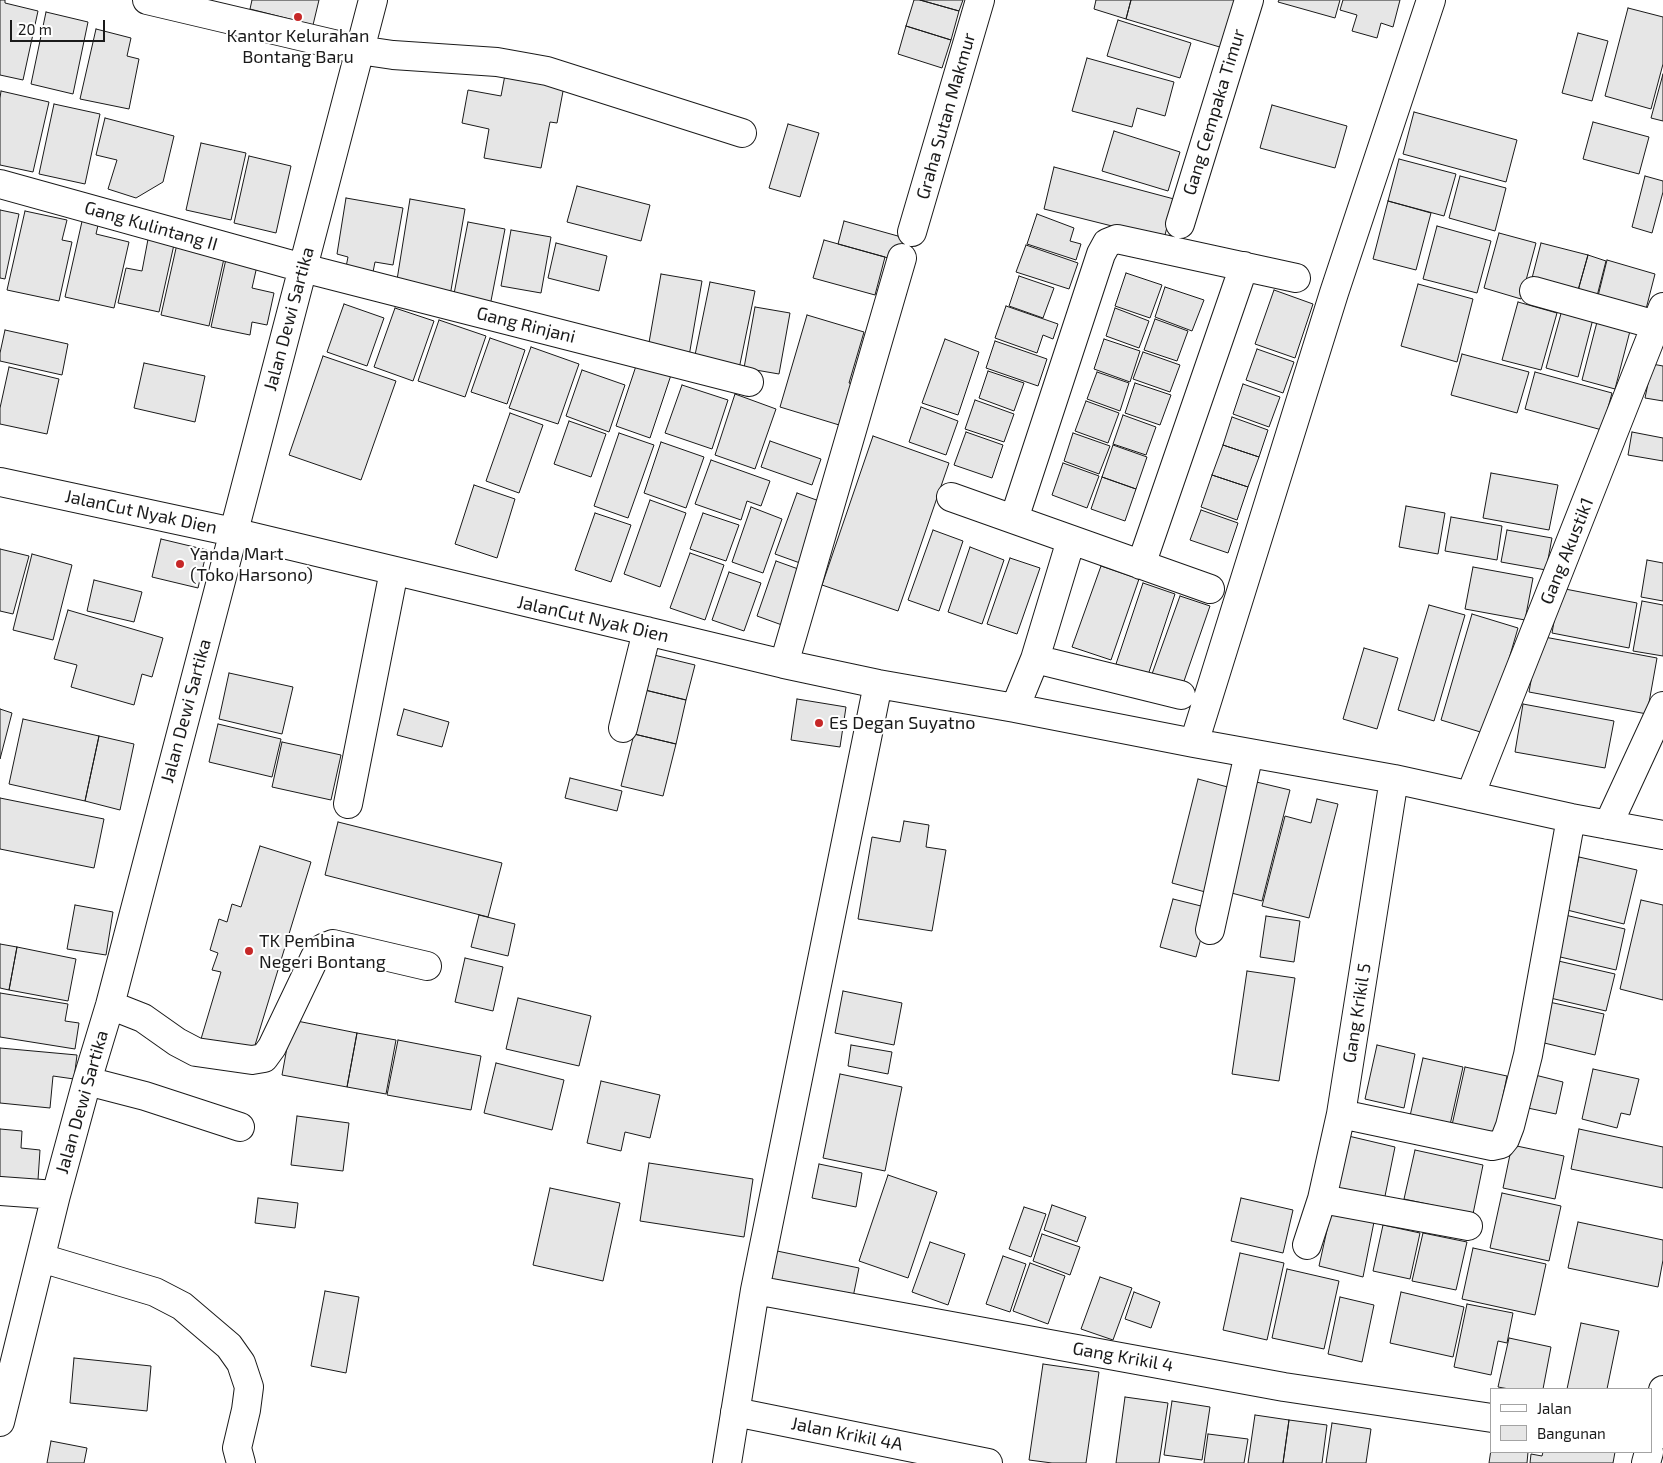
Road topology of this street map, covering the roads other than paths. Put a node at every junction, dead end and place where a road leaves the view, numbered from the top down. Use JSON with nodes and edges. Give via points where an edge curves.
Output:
{"nodes":[{"id":1,"x":147,"y":0,"type":"edge"},
{"id":2,"x":373,"y":0,"type":"edge"},
{"id":3,"x":980,"y":0,"type":"edge"},
{"id":4,"x":1249,"y":0,"type":"edge"},
{"id":5,"x":1431,"y":0,"type":"edge"},
{"id":6,"x":359,"y":50,"type":"junction"},
{"id":7,"x":742,"y":133,"type":"dead end"},
{"id":8,"x":0,"y":184,"type":"edge"},
{"id":9,"x":1180,"y":224,"type":"dead end"},
{"id":10,"x":912,"y":232,"type":"dead end"},
{"id":11,"x":902,"y":258,"type":"dead end"},
{"id":12,"x":1244,"y":266,"type":"junction"},
{"id":13,"x":303,"y":268,"type":"junction"},
{"id":14,"x":1296,"y":278,"type":"dead end"},
{"id":15,"x":1534,"y":291,"type":"dead end"},
{"id":16,"x":1660,"y":316,"type":"edge"},
{"id":17,"x":749,"y":382,"type":"dead end"},
{"id":18,"x":0,"y":482,"type":"edge"},
{"id":19,"x":951,"y":497,"type":"dead end"},
{"id":20,"x":1014,"y":519,"type":"junction"},
{"id":21,"x":233,"y":532,"type":"junction"},
{"id":22,"x":1071,"y":540,"type":"junction"},
{"id":23,"x":1141,"y":565,"type":"junction"},
{"id":24,"x":394,"y":571,"type":"junction"},
{"id":25,"x":1210,"y":589,"type":"dead end"},
{"id":26,"x":648,"y":632,"type":"junction"},
{"id":27,"x":1035,"y":659,"type":"junction"},
{"id":28,"x":784,"y":664,"type":"junction"},
{"id":29,"x":878,"y":684,"type":"junction"},
{"id":30,"x":1181,"y":695,"type":"dead end"},
{"id":31,"x":1663,"y":706,"type":"edge"},
{"id":32,"x":1015,"y":708,"type":"junction"},
{"id":33,"x":623,"y":728,"type":"dead end"},
{"id":34,"x":1194,"y":743,"type":"junction"},
{"id":35,"x":1249,"y":753,"type":"junction"},
{"id":36,"x":1394,"y":779,"type":"junction"},
{"id":37,"x":1470,"y":796,"type":"junction"},
{"id":38,"x":348,"y":804,"type":"dead end"},
{"id":39,"x":1570,"y":818,"type":"junction"},
{"id":40,"x":1608,"y":825,"type":"junction"},
{"id":41,"x":1663,"y":835,"type":"edge"},
{"id":42,"x":1210,"y":930,"type":"dead end"},
{"id":43,"x":427,"y":966,"type":"dead end"},
{"id":44,"x":110,"y":1005,"type":"junction"},
{"id":45,"x":87,"y":1081,"type":"junction"},
{"id":46,"x":1341,"y":1114,"type":"junction"},
{"id":47,"x":240,"y":1127,"type":"dead end"},
{"id":48,"x":0,"y":1191,"type":"edge"},
{"id":49,"x":56,"y":1195,"type":"junction"},
{"id":50,"x":1322,"y":1199,"type":"junction"},
{"id":51,"x":1468,"y":1226,"type":"dead end"},
{"id":52,"x":1307,"y":1245,"type":"dead end"},
{"id":53,"x":41,"y":1258,"type":"junction"},
{"id":54,"x":755,"y":1290,"type":"junction"},
{"id":55,"x":9,"y":1349,"type":"edge"},
{"id":56,"x":1663,"y":1390,"type":"edge"},
{"id":57,"x":735,"y":1412,"type":"junction"},
{"id":58,"x":1490,"y":1418,"type":"edge"},
{"id":59,"x":0,"y":1422,"type":"edge"},
{"id":60,"x":1653,"y":1435,"type":"edge"},
{"id":61,"x":241,"y":1463,"type":"edge"},
{"id":62,"x":727,"y":1463,"type":"edge"},
{"id":63,"x":988,"y":1463,"type":"edge"}],
"edges":[{"from":1,"to":6,"type":"street"},
{"from":2,"to":6,"type":"street","name":"Jalan Dewi Sartika"},
{"from":3,"to":10,"type":"street","name":"Graha Sutan Makmur"},
{"from":4,"to":9,"type":"street","name":"Gang Cempaka Timur"},
{"from":5,"to":34,"type":"street","via":[[1331,303]]},
{"from":6,"to":7,"type":"street","via":[[497,62],[547,71]]},
{"from":6,"to":13,"type":"street","name":"Jalan Dewi Sartika"},
{"from":8,"to":13,"type":"street","name":"Gang Kulintang II"},
{"from":11,"to":28,"type":"street"},
{"from":12,"to":14,"type":"street"},
{"from":12,"to":20,"type":"street","via":[[1117,239],[1107,244]]},
{"from":12,"to":23,"type":"street"},
{"from":13,"to":17,"type":"street","name":"Gang Rinjani"},
{"from":13,"to":21,"type":"street","name":"Jalan Dewi Sartika"},
{"from":15,"to":16,"type":"street"},
{"from":16,"to":37,"type":"street","name":"Gang Akustik1"},
{"from":18,"to":21,"type":"street","name":"JalanCut Nyak Dien"},
{"from":19,"to":20,"type":"street"},
{"from":20,"to":22,"type":"street"},
{"from":21,"to":24,"type":"street","name":"JalanCut Nyak Dien"},
{"from":21,"to":44,"type":"street","name":"Jalan Dewi Sartika"},
{"from":22,"to":23,"type":"street"},
{"from":22,"to":27,"type":"street"},
{"from":23,"to":25,"type":"street"},
{"from":24,"to":26,"type":"street","name":"JalanCut Nyak Dien"},
{"from":24,"to":38,"type":"street"},
{"from":26,"to":28,"type":"street","name":"JalanCut Nyak Dien"},
{"from":26,"to":33,"type":"street"},
{"from":27,"to":30,"type":"street"},
{"from":27,"to":32,"type":"street"},
{"from":28,"to":29,"type":"street","name":"JalanCut Nyak Dien"},
{"from":29,"to":32,"type":"street","name":"JalanCut Nyak Dien"},
{"from":29,"to":54,"type":"street"},
{"from":31,"to":40,"type":"street"},
{"from":32,"to":34,"type":"street","name":"JalanCut Nyak Dien"},
{"from":34,"to":35,"type":"street","name":"JalanCut Nyak Dien"},
{"from":35,"to":36,"type":"street","name":"JalanCut Nyak Dien"},
{"from":35,"to":42,"type":"street"},
{"from":36,"to":37,"type":"street","name":"JalanCut Nyak Dien"},
{"from":36,"to":46,"type":"street","name":"Gang Krikil 5"},
{"from":37,"to":39,"type":"street","name":"JalanCut Nyak Dien"},
{"from":39,"to":40,"type":"street","name":"JalanCut Nyak Dien"},
{"from":39,"to":46,"type":"street","via":[[1528,1055],[1505,1139],[1501,1144],[1492,1146]]},
{"from":40,"to":41,"type":"street","name":"JalanCut Nyak Dien"},
{"from":43,"to":44,"type":"street","via":[[333,944],[323,948],[315,957],[272,1047],[264,1058],[252,1060],[196,1052],[143,1018]]},
{"from":44,"to":45,"type":"street","name":"Jalan Dewi Sartika"},
{"from":45,"to":47,"type":"street"},
{"from":45,"to":49,"type":"street","name":"Jalan Dewi Sartika"},
{"from":46,"to":50,"type":"street","name":"Gang Krikil 5"},
{"from":48,"to":49,"type":"street"},
{"from":49,"to":53,"type":"street","name":"Jalan Dewi Sartika"},
{"from":50,"to":51,"type":"street"},
{"from":50,"to":52,"type":"street","name":"Gang Krikil 5"},
{"from":53,"to":55,"type":"street","name":"Jalan Dewi Sartika"},
{"from":53,"to":61,"type":"street","via":[[155,1292],[182,1306],[229,1346],[241,1363],[248,1387],[237,1448]]},
{"from":54,"to":57,"type":"street"},
{"from":54,"to":58,"type":"street","name":"Gang Krikil 4","via":[[1284,1387]]},
{"from":55,"to":59,"type":"street","name":"Jalan Dewi Sartika"},
{"from":56,"to":60,"type":"street"},
{"from":57,"to":62,"type":"street"},
{"from":57,"to":63,"type":"street","name":"Jalan Krikil 4A"}]}
